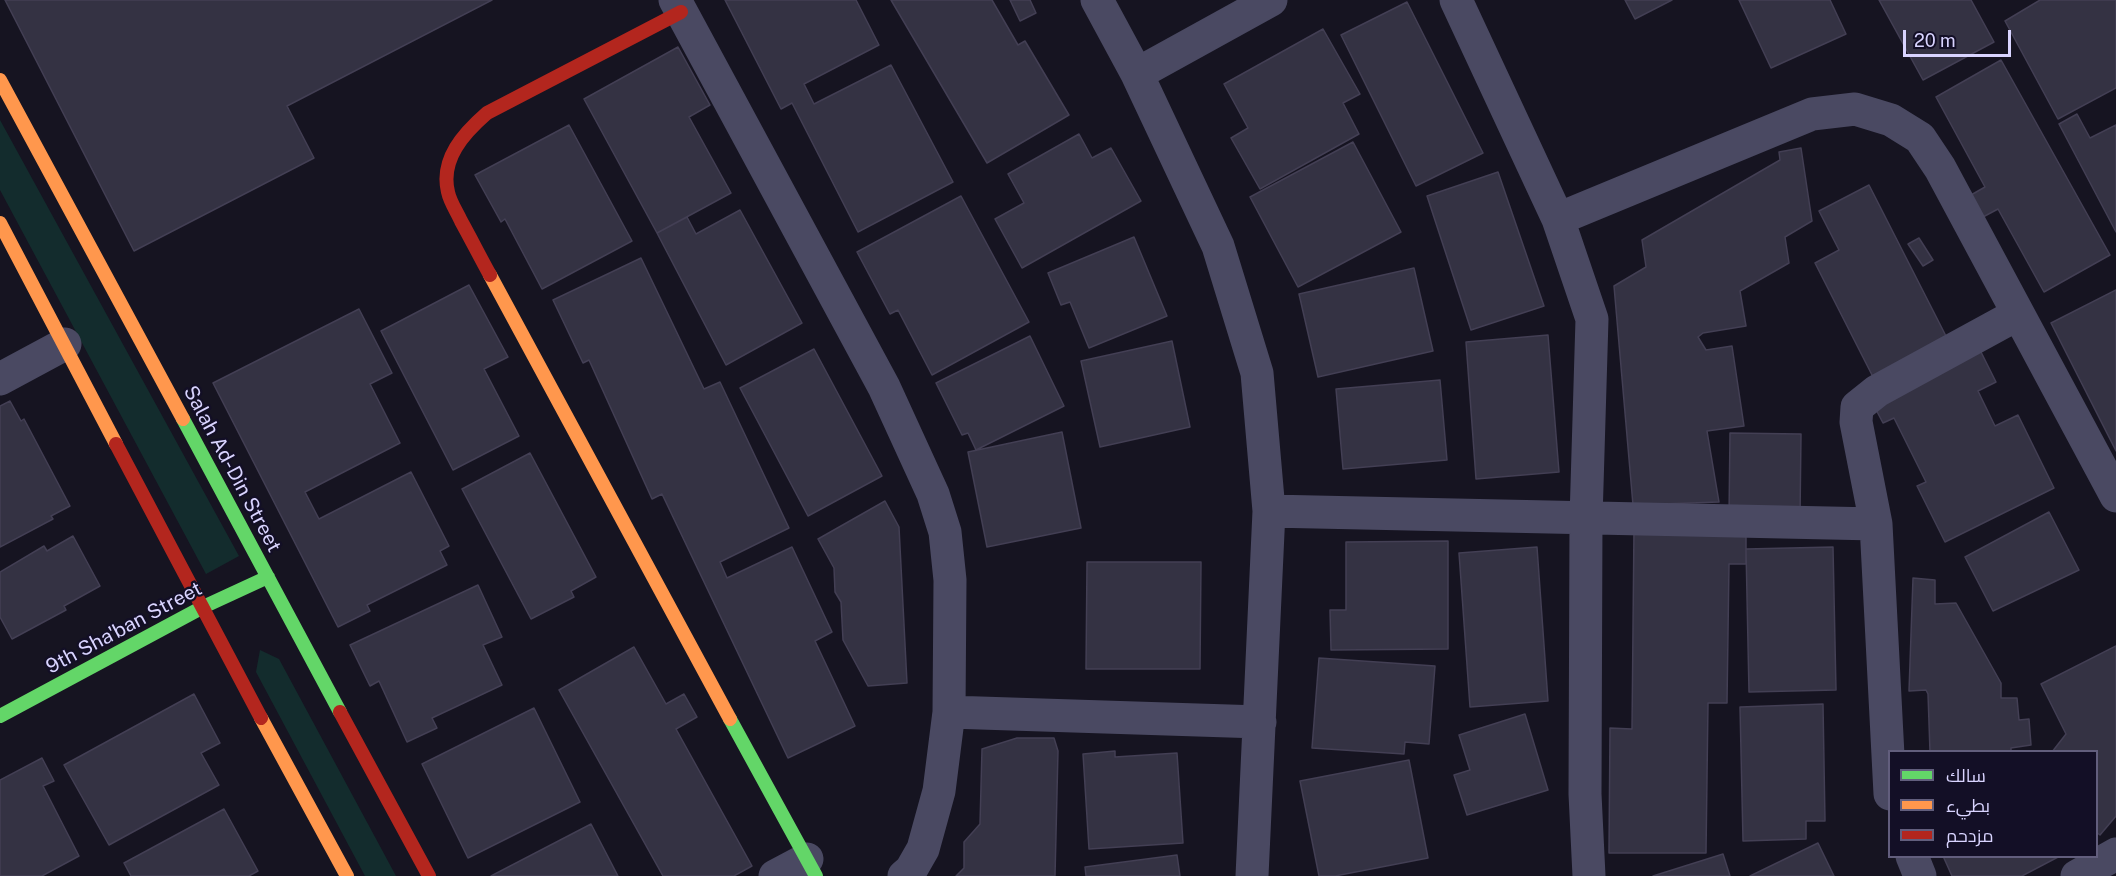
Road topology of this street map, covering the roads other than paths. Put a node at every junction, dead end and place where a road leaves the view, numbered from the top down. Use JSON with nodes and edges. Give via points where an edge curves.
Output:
{"nodes":[{"id":1,"x":1097,"y":0,"type":"edge"},
{"id":2,"x":1271,"y":0,"type":"edge"},
{"id":3,"x":1456,"y":0,"type":"edge"},
{"id":4,"x":678,"y":6,"type":"edge"},
{"id":5,"x":1137,"y":74,"type":"junction"},
{"id":6,"x":0,"y":80,"type":"edge"},
{"id":7,"x":1558,"y":219,"type":"junction"},
{"id":8,"x":0,"y":223,"type":"edge"},
{"id":9,"x":2018,"y":314,"type":"junction"},
{"id":10,"x":65,"y":344,"type":"junction"},
{"id":11,"x":0,"y":380,"type":"edge"},
{"id":12,"x":2116,"y":496,"type":"edge"},
{"id":13,"x":1269,"y":511,"type":"junction"},
{"id":14,"x":1586,"y":519,"type":"junction"},
{"id":15,"x":1876,"y":524,"type":"junction"},
{"id":16,"x":268,"y":577,"type":"junction"},
{"id":17,"x":203,"y":607,"type":"junction"},
{"id":18,"x":950,"y":712,"type":"junction"},
{"id":19,"x":0,"y":716,"type":"edge"},
{"id":20,"x":1260,"y":722,"type":"junction"},
{"id":21,"x":1888,"y":755,"type":"edge"},
{"id":22,"x":2116,"y":854,"type":"edge"},
{"id":23,"x":1913,"y":858,"type":"edge"},
{"id":24,"x":811,"y":867,"type":"edge"},
{"id":25,"x":348,"y":876,"type":"edge"},
{"id":26,"x":429,"y":876,"type":"edge"},
{"id":27,"x":775,"y":876,"type":"edge"},
{"id":28,"x":904,"y":876,"type":"edge"},
{"id":29,"x":1252,"y":876,"type":"edge"},
{"id":30,"x":1589,"y":876,"type":"edge"},
{"id":31,"x":1920,"y":876,"type":"edge"},
{"id":32,"x":2077,"y":876,"type":"edge"}],
"edges":[{"from":1,"to":5,"type":"street"},
{"from":2,"to":5,"type":"street"},
{"from":3,"to":7,"type":"street"},
{"from":4,"to":18,"type":"street","via":[[884,387],[933,494],[945,532],[950,580]]},
{"from":4,"to":24,"type":"main road","via":[[487,113],[465,132],[448,160],[447,191]]},
{"from":5,"to":13,"type":"street","via":[[1218,246],[1257,373]]},
{"from":6,"to":16,"type":"main road","name":"Salah Ad-Din Street"},
{"from":7,"to":9,"type":"street","via":[[1812,114],[1855,110],[1891,120],[1920,138]]},
{"from":7,"to":14,"type":"street","via":[[1592,319]]},
{"from":8,"to":10,"type":"main road"},
{"from":9,"to":12,"type":"street"},
{"from":9,"to":15,"type":"street","via":[[1877,391],[1857,407],[1856,422]]},
{"from":10,"to":11,"type":"street"},
{"from":10,"to":17,"type":"main road"},
{"from":13,"to":14,"type":"street"},
{"from":13,"to":20,"type":"street"},
{"from":14,"to":15,"type":"street"},
{"from":14,"to":30,"type":"street","via":[[1585,794]]},
{"from":15,"to":21,"type":"street"},
{"from":16,"to":17,"type":"main road","name":"9th Sha'ban Street"},
{"from":16,"to":26,"type":"main road","name":"Salah Ad-Din Street"},
{"from":17,"to":19,"type":"main road","name":"9th Sha'ban Street"},
{"from":17,"to":25,"type":"main road"},
{"from":18,"to":20,"type":"street"},
{"from":18,"to":28,"type":"street","via":[[939,791],[923,849]]},
{"from":20,"to":29,"type":"street"},
{"from":22,"to":32,"type":"street"},
{"from":23,"to":31,"type":"street"},
{"from":24,"to":27,"type":"street"}]}
